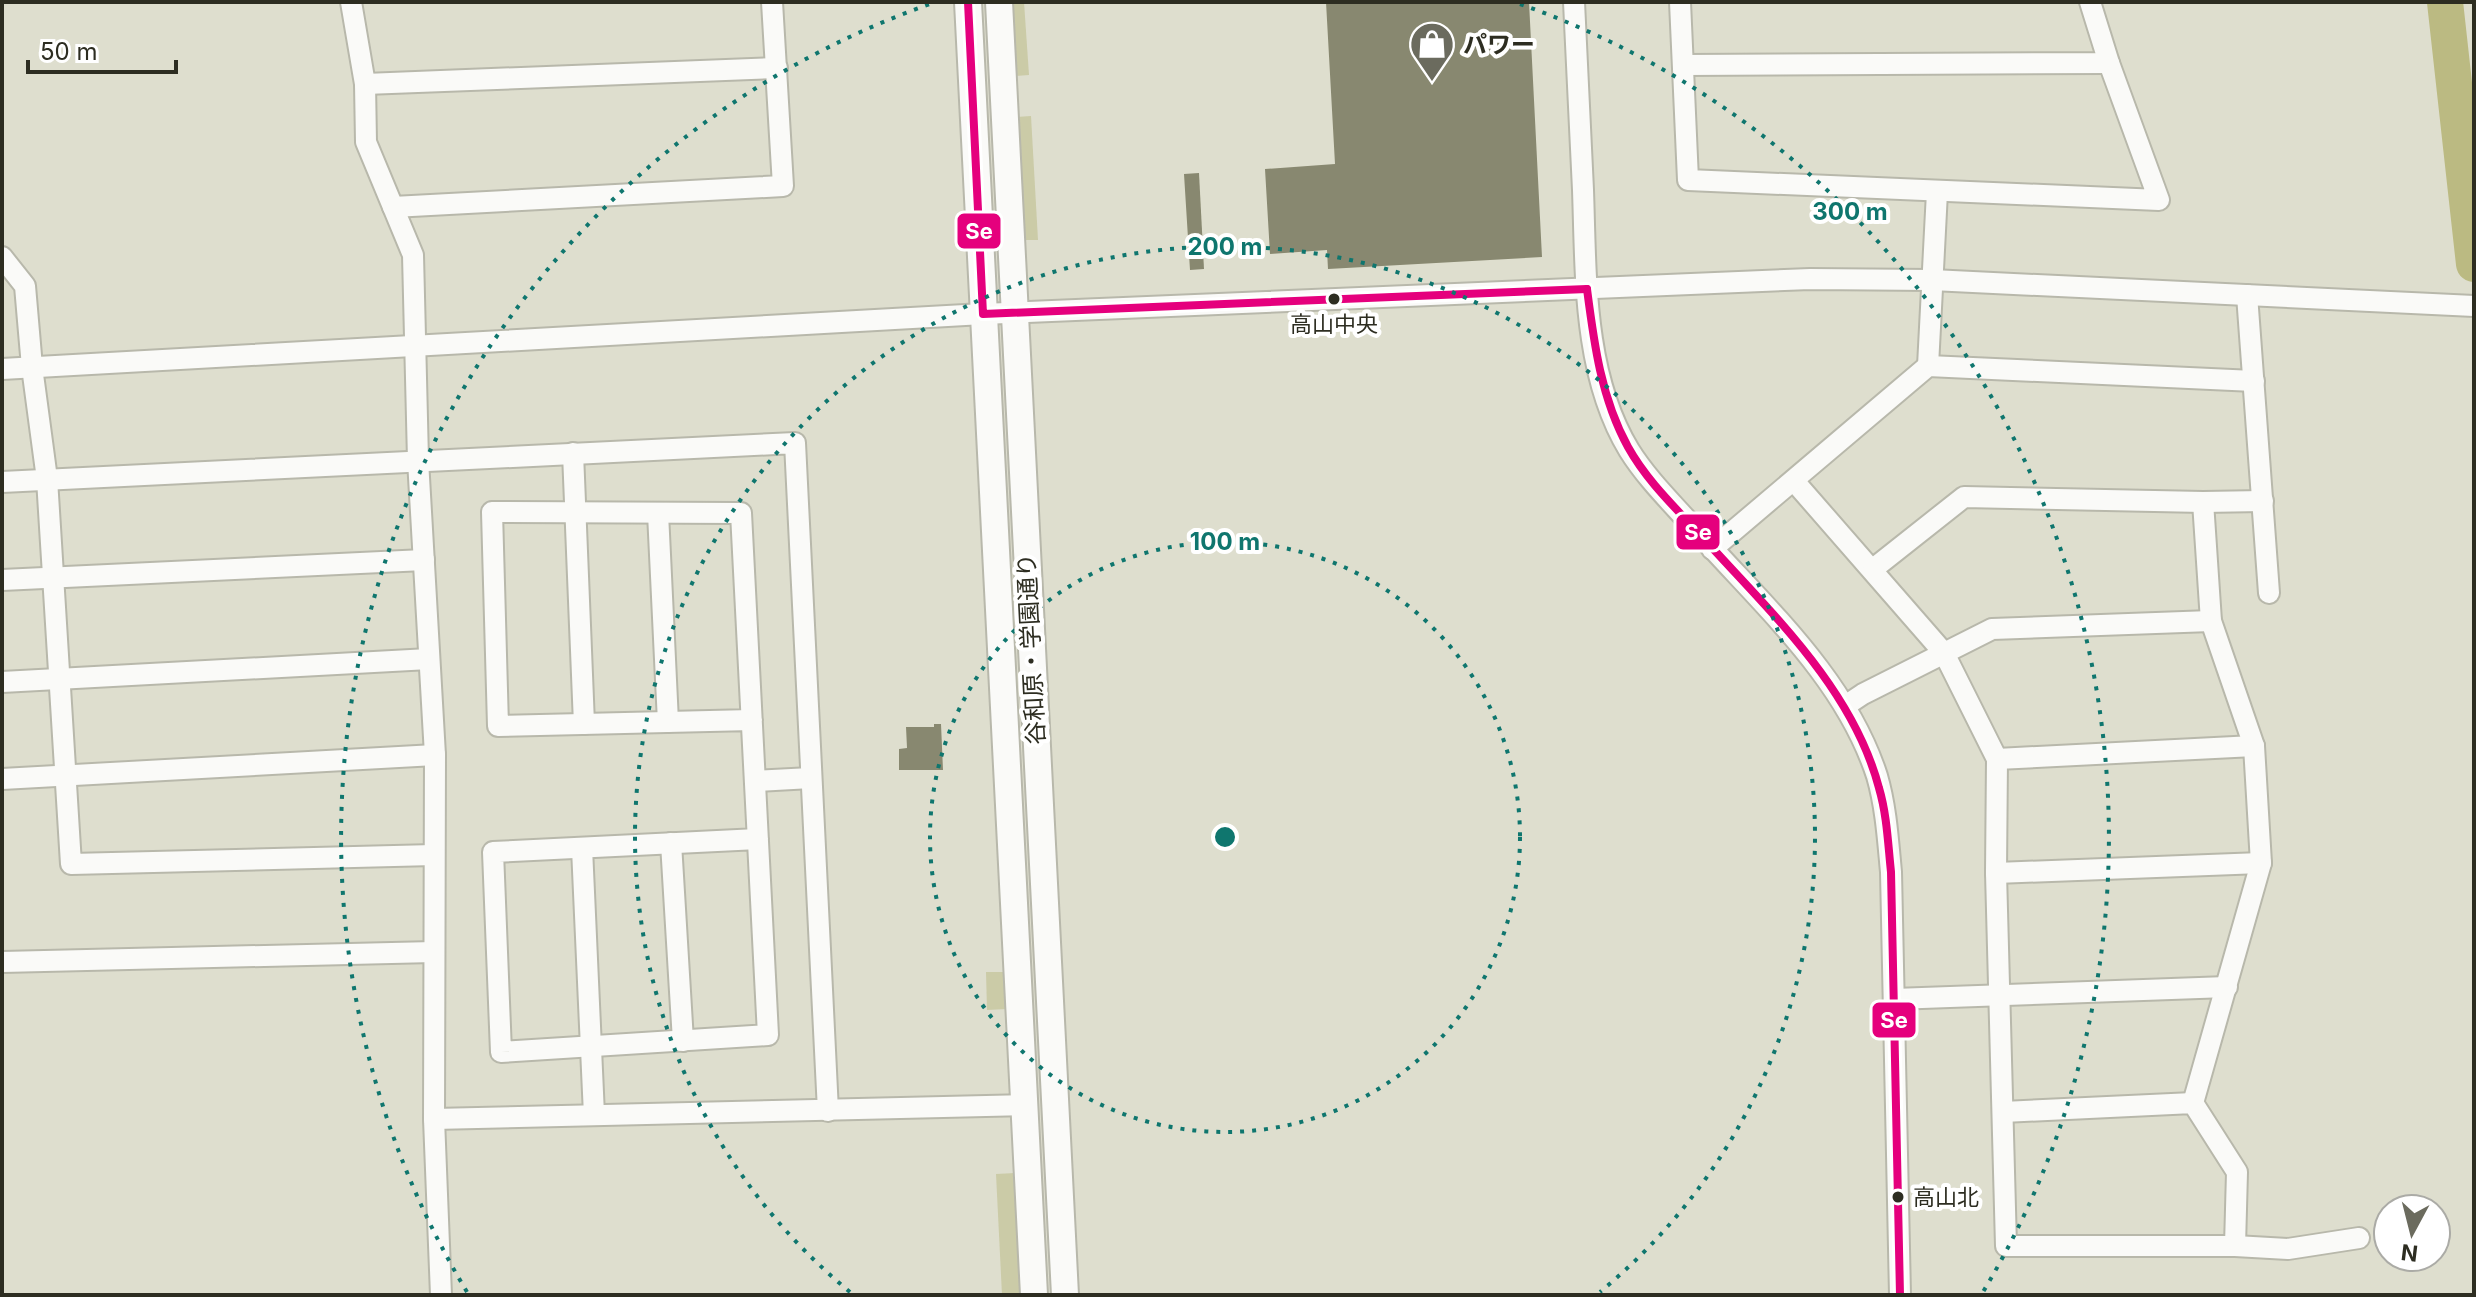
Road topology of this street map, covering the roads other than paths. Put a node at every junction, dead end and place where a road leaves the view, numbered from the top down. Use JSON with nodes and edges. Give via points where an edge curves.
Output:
{"nodes":[{"id":1,"x":351,"y":2,"type":"edge"},
{"id":2,"x":772,"y":2,"type":"edge"},
{"id":3,"x":968,"y":2,"type":"edge"},
{"id":4,"x":999,"y":2,"type":"edge"},
{"id":5,"x":1574,"y":2,"type":"edge"},
{"id":6,"x":1680,"y":2,"type":"edge"},
{"id":7,"x":2090,"y":2,"type":"edge"},
{"id":8,"x":2109,"y":63,"type":"junction"},
{"id":9,"x":1684,"y":65,"type":"junction"},
{"id":10,"x":777,"y":68,"type":"junction"},
{"id":11,"x":365,"y":84,"type":"junction"},
{"id":12,"x":1937,"y":192,"type":"junction"},
{"id":13,"x":393,"y":207,"type":"junction"},
{"id":14,"x":2,"y":257,"type":"edge"},
{"id":15,"x":1932,"y":280,"type":"junction"},
{"id":16,"x":1587,"y":289,"type":"junction"},
{"id":17,"x":2247,"y":295,"type":"junction"},
{"id":18,"x":2474,"y":306,"type":"edge"},
{"id":19,"x":1014,"y":313,"type":"junction"},
{"id":20,"x":983,"y":314,"type":"junction"},
{"id":21,"x":414,"y":347,"type":"junction"},
{"id":22,"x":1928,"y":366,"type":"junction"},
{"id":23,"x":32,"y":367,"type":"junction"},
{"id":24,"x":2,"y":369,"type":"edge"},
{"id":25,"x":2254,"y":381,"type":"junction"},
{"id":26,"x":573,"y":453,"type":"junction"},
{"id":27,"x":418,"y":460,"type":"junction"},
{"id":28,"x":47,"y":479,"type":"junction"},
{"id":29,"x":1794,"y":481,"type":"junction"},
{"id":30,"x":2,"y":482,"type":"edge"},
{"id":31,"x":2263,"y":501,"type":"junction"},
{"id":32,"x":2203,"y":502,"type":"junction"},
{"id":33,"x":575,"y":512,"type":"junction"},
{"id":34,"x":658,"y":513,"type":"junction"},
{"id":35,"x":1712,"y":549,"type":"junction"},
{"id":36,"x":424,"y":560,"type":"junction"},
{"id":37,"x":1873,"y":569,"type":"junction"},
{"id":38,"x":55,"y":577,"type":"junction"},
{"id":39,"x":2,"y":580,"type":"edge"},
{"id":40,"x":2269,"y":593,"type":"dead end"},
{"id":41,"x":2211,"y":621,"type":"junction"},
{"id":42,"x":1944,"y":653,"type":"junction"},
{"id":43,"x":429,"y":659,"type":"junction"},
{"id":44,"x":61,"y":679,"type":"junction"},
{"id":45,"x":2,"y":682,"type":"edge"},
{"id":46,"x":1845,"y":706,"type":"junction"},
{"id":47,"x":752,"y":720,"type":"junction"},
{"id":48,"x":668,"y":722,"type":"junction"},
{"id":49,"x":584,"y":724,"type":"junction"},
{"id":50,"x":2254,"y":746,"type":"junction"},
{"id":51,"x":435,"y":755,"type":"junction"},
{"id":52,"x":1997,"y":759,"type":"junction"},
{"id":53,"x":66,"y":776,"type":"junction"},
{"id":54,"x":811,"y":778,"type":"junction"},
{"id":55,"x":2,"y":779,"type":"edge"},
{"id":56,"x":755,"y":781,"type":"junction"},
{"id":57,"x":758,"y":839,"type":"junction"},
{"id":58,"x":671,"y":843,"type":"junction"},
{"id":59,"x":582,"y":848,"type":"junction"},
{"id":60,"x":434,"y":855,"type":"junction"},
{"id":61,"x":2261,"y":863,"type":"junction"},
{"id":62,"x":1996,"y":873,"type":"junction"},
{"id":63,"x":434,"y":952,"type":"junction"},
{"id":64,"x":2,"y":962,"type":"edge"},
{"id":65,"x":2227,"y":987,"type":"junction"},
{"id":66,"x":1999,"y":997,"type":"junction"},
{"id":67,"x":1894,"y":999,"type":"junction"},
{"id":68,"x":683,"y":1041,"type":"junction"},
{"id":69,"x":590,"y":1047,"type":"junction"},
{"id":70,"x":2193,"y":1103,"type":"junction"},
{"id":71,"x":1024,"y":1105,"type":"junction"},
{"id":72,"x":828,"y":1111,"type":"junction"},
{"id":73,"x":2003,"y":1112,"type":"junction"},
{"id":74,"x":594,"y":1115,"type":"junction"},
{"id":75,"x":434,"y":1119,"type":"junction"},
{"id":76,"x":2359,"y":1238,"type":"dead end"},
{"id":77,"x":2235,"y":1246,"type":"junction"},
{"id":78,"x":441,"y":1295,"type":"edge"},
{"id":79,"x":1034,"y":1295,"type":"edge"},
{"id":80,"x":1065,"y":1295,"type":"edge"},
{"id":81,"x":1900,"y":1295,"type":"edge"}],
"edges":[{"from":1,"to":11,"type":"street"},
{"from":2,"to":10,"type":"street"},
{"from":3,"to":20,"type":"main road","name":"谷和原・学園通り"},
{"from":4,"to":19,"type":"main road","name":"谷和原・学園通り"},
{"from":5,"to":16,"type":"street"},
{"from":6,"to":9,"type":"street"},
{"from":7,"to":8,"type":"street"},
{"from":8,"to":9,"type":"street"},
{"from":8,"to":12,"type":"street","via":[[2159,200]]},
{"from":9,"to":12,"type":"street","via":[[1688,180]]},
{"from":10,"to":11,"type":"street"},
{"from":10,"to":13,"type":"street","via":[[783,186]]},
{"from":11,"to":13,"type":"street","via":[[366,142]]},
{"from":12,"to":15,"type":"street"},
{"from":13,"to":21,"type":"street","via":[[413,255]]},
{"from":14,"to":23,"type":"street","via":[[25,286]]},
{"from":15,"to":16,"type":"street","via":[[1810,279]]},
{"from":15,"to":17,"type":"street"},
{"from":15,"to":22,"type":"street"},
{"from":16,"to":19,"type":"street"},
{"from":16,"to":35,"type":"street","via":[[1603,386],[1629,449]]},
{"from":17,"to":18,"type":"street"},
{"from":17,"to":25,"type":"street"},
{"from":19,"to":20,"type":"street"},
{"from":19,"to":80,"type":"main road","name":"谷和原・学園通り"},
{"from":20,"to":21,"type":"street"},
{"from":20,"to":71,"type":"main road","name":"谷和原・学園通り"},
{"from":21,"to":23,"type":"street"},
{"from":21,"to":27,"type":"street"},
{"from":22,"to":25,"type":"street"},
{"from":22,"to":29,"type":"street"},
{"from":23,"to":24,"type":"street"},
{"from":23,"to":28,"type":"street"},
{"from":25,"to":31,"type":"street"},
{"from":26,"to":27,"type":"street"},
{"from":26,"to":33,"type":"street"},
{"from":26,"to":54,"type":"street","via":[[795,443]]},
{"from":27,"to":28,"type":"street"},
{"from":27,"to":36,"type":"street"},
{"from":28,"to":30,"type":"street"},
{"from":28,"to":38,"type":"street"},
{"from":29,"to":35,"type":"street"},
{"from":29,"to":37,"type":"street"},
{"from":31,"to":32,"type":"street"},
{"from":31,"to":40,"type":"street"},
{"from":32,"to":37,"type":"street","via":[[1964,497]]},
{"from":32,"to":41,"type":"street"},
{"from":33,"to":34,"type":"street"},
{"from":33,"to":49,"type":"street"},
{"from":33,"to":49,"type":"street","via":[[492,512],[498,726]]},
{"from":34,"to":47,"type":"street","via":[[741,513]]},
{"from":34,"to":48,"type":"street"},
{"from":35,"to":46,"type":"street","via":[[1813,662]]},
{"from":36,"to":38,"type":"street"},
{"from":36,"to":43,"type":"street"},
{"from":37,"to":42,"type":"street"},
{"from":38,"to":39,"type":"street"},
{"from":38,"to":44,"type":"street"},
{"from":41,"to":42,"type":"street","via":[[1992,629]]},
{"from":41,"to":50,"type":"street"},
{"from":42,"to":46,"type":"street"},
{"from":42,"to":52,"type":"street"},
{"from":43,"to":44,"type":"street"},
{"from":43,"to":51,"type":"street"},
{"from":44,"to":45,"type":"street"},
{"from":44,"to":53,"type":"street"},
{"from":46,"to":67,"type":"street","via":[[1878,779],[1886,822]]},
{"from":47,"to":48,"type":"street"},
{"from":47,"to":56,"type":"street"},
{"from":48,"to":49,"type":"street"},
{"from":50,"to":52,"type":"street"},
{"from":50,"to":61,"type":"street"},
{"from":51,"to":53,"type":"street"},
{"from":51,"to":60,"type":"street"},
{"from":52,"to":62,"type":"street"},
{"from":53,"to":55,"type":"street"},
{"from":53,"to":60,"type":"street","via":[[71,864]]},
{"from":54,"to":56,"type":"street"},
{"from":54,"to":72,"type":"street"},
{"from":56,"to":57,"type":"street"},
{"from":57,"to":58,"type":"street"},
{"from":57,"to":68,"type":"street","via":[[768,1035]]},
{"from":58,"to":59,"type":"street"},
{"from":58,"to":68,"type":"street"},
{"from":59,"to":69,"type":"street"},
{"from":59,"to":69,"type":"street","via":[[493,852],[501,1052]]},
{"from":60,"to":63,"type":"street"},
{"from":61,"to":62,"type":"street"},
{"from":61,"to":65,"type":"street"},
{"from":62,"to":66,"type":"street"},
{"from":63,"to":64,"type":"street"},
{"from":63,"to":75,"type":"street"},
{"from":65,"to":66,"type":"street"},
{"from":65,"to":70,"type":"street"},
{"from":66,"to":67,"type":"street"},
{"from":66,"to":73,"type":"street"},
{"from":67,"to":81,"type":"street"},
{"from":68,"to":69,"type":"street"},
{"from":69,"to":74,"type":"street"},
{"from":70,"to":73,"type":"street"},
{"from":70,"to":77,"type":"street","via":[[2237,1172]]},
{"from":71,"to":72,"type":"street"},
{"from":71,"to":79,"type":"main road","name":"谷和原・学園通り"},
{"from":72,"to":74,"type":"street"},
{"from":73,"to":77,"type":"street","via":[[2006,1246]]},
{"from":74,"to":75,"type":"street"},
{"from":75,"to":78,"type":"street"},
{"from":76,"to":77,"type":"street","via":[[2288,1249]]}]}
